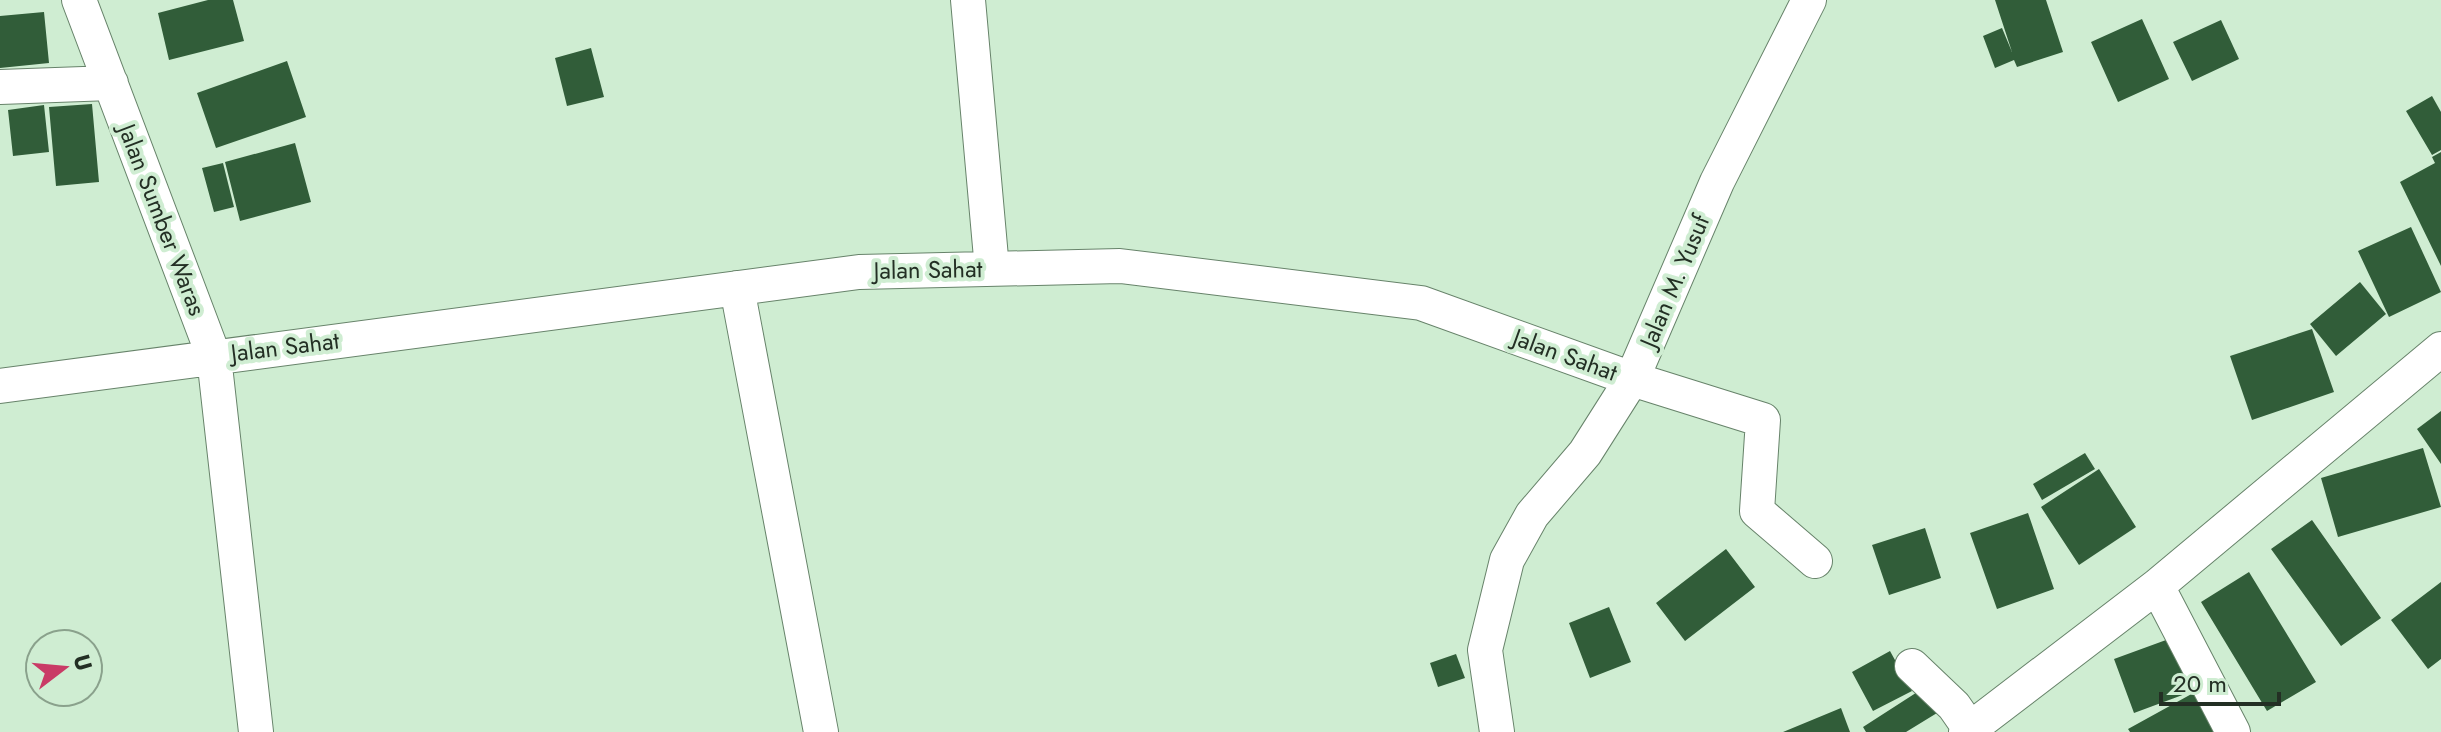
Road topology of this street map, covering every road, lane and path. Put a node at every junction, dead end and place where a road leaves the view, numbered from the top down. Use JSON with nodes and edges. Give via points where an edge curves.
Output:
{"nodes":[{"id":1,"x":79,"y":0,"type":"edge"},
{"id":2,"x":968,"y":0,"type":"edge"},
{"id":3,"x":1811,"y":1,"type":"edge"},
{"id":4,"x":111,"y":83,"type":"junction"},
{"id":5,"x":0,"y":87,"type":"edge"},
{"id":6,"x":992,"y":269,"type":"junction"},
{"id":7,"x":737,"y":288,"type":"junction"},
{"id":8,"x":214,"y":357,"type":"junction"},
{"id":9,"x":2437,"y":360,"type":"edge"},
{"id":10,"x":1632,"y":379,"type":"junction"},
{"id":11,"x":0,"y":386,"type":"edge"},
{"id":12,"x":1815,"y":561,"type":"dead end"},
{"id":13,"x":2157,"y":586,"type":"junction"},
{"id":14,"x":1912,"y":666,"type":"dead end"},
{"id":15,"x":1968,"y":730,"type":"edge"},
{"id":16,"x":256,"y":732,"type":"edge"},
{"id":17,"x":821,"y":732,"type":"edge"},
{"id":18,"x":1497,"y":732,"type":"edge"},
{"id":19,"x":2233,"y":732,"type":"edge"}],
"edges":[{"from":1,"to":4,"type":"street","name":"Jalan Sumber Waras"},
{"from":2,"to":6,"type":"street"},
{"from":3,"to":10,"type":"street","name":"Jalan M. Yusuf","via":[[1717,182]]},
{"from":4,"to":5,"type":"street"},
{"from":4,"to":8,"type":"street","name":"Jalan Sumber Waras"},
{"from":6,"to":7,"type":"street","name":"Jalan Sahat","via":[[859,272]]},
{"from":6,"to":10,"type":"street","name":"Jalan Sahat","via":[[1120,266],[1421,303]]},
{"from":7,"to":8,"type":"street","name":"Jalan Sahat"},
{"from":7,"to":17,"type":"street"},
{"from":8,"to":11,"type":"street","name":"Jalan Sahat"},
{"from":8,"to":16,"type":"street","name":"Jalan Sumber Waras"},
{"from":9,"to":13,"type":"street"},
{"from":10,"to":12,"type":"street","name":"Jalan Sahat","via":[[1763,420],[1757,511]]},
{"from":10,"to":18,"type":"street","name":"Jalan M. Yusuf","via":[[1585,453],[1532,515],[1507,560],[1485,650]]},
{"from":13,"to":15,"type":"street"},
{"from":13,"to":19,"type":"street"},
{"from":14,"to":15,"type":"street","via":[[1954,706]]}]}
